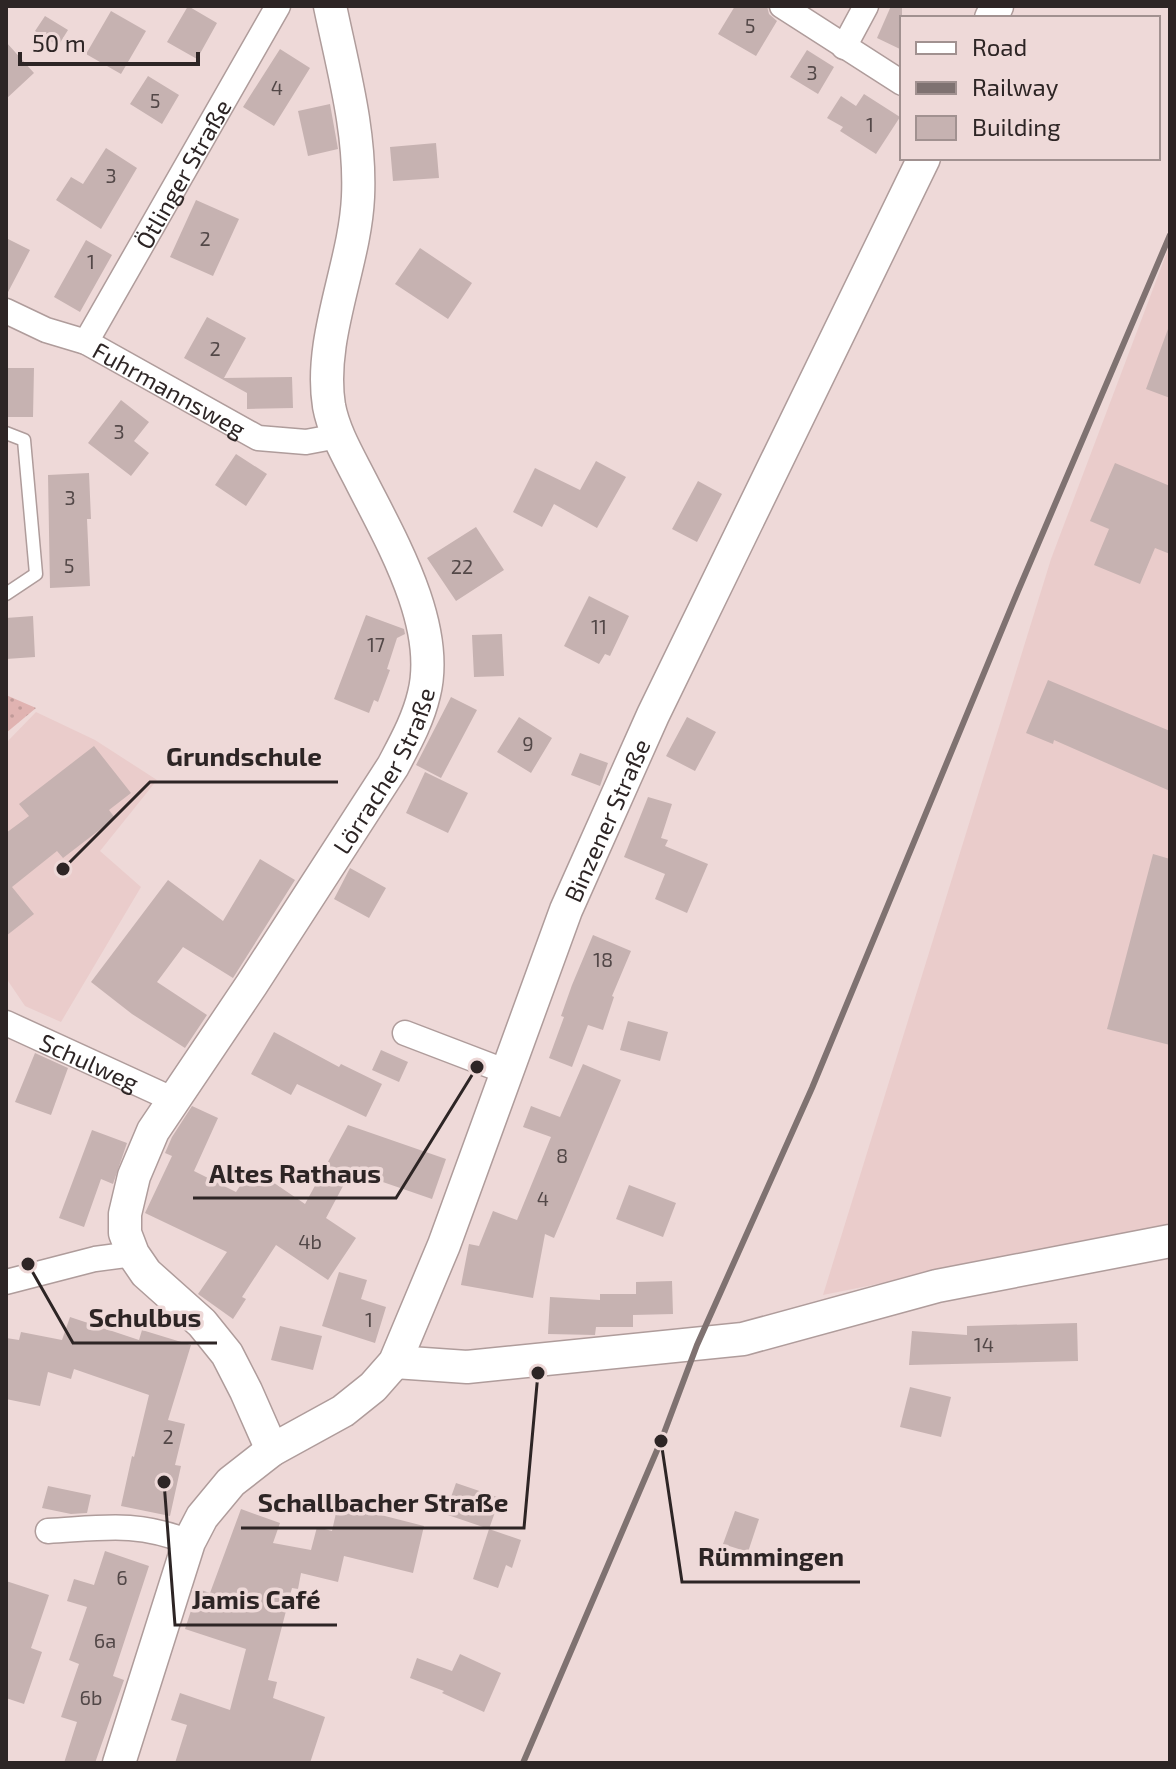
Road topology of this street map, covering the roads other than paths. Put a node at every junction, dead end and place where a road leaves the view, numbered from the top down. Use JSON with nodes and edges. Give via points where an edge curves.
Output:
{"nodes":[{"id":1,"x":278,"y":6,"type":"edge"},
{"id":2,"x":330,"y":6,"type":"edge"},
{"id":3,"x":782,"y":6,"type":"edge"},
{"id":4,"x":866,"y":6,"type":"edge"},
{"id":5,"x":844,"y":47,"type":"junction"},
{"id":6,"x":900,"y":82,"type":"edge"},
{"id":7,"x":923,"y":160,"type":"edge"},
{"id":8,"x":6,"y":311,"type":"edge"},
{"id":9,"x":86,"y":342,"type":"junction"},
{"id":10,"x":6,"y":433,"type":"edge"},
{"id":11,"x":338,"y":436,"type":"junction"},
{"id":12,"x":6,"y":594,"type":"edge"},
{"id":13,"x":6,"y":1023,"type":"edge"},
{"id":14,"x":405,"y":1033,"type":"dead end"},
{"id":15,"x":507,"y":1072,"type":"junction"},
{"id":16,"x":174,"y":1100,"type":"junction"},
{"id":17,"x":1170,"y":1241,"type":"edge"},
{"id":18,"x":133,"y":1254,"type":"junction"},
{"id":19,"x":6,"y":1282,"type":"edge"},
{"id":20,"x":395,"y":1362,"type":"junction"},
{"id":21,"x":272,"y":1450,"type":"junction"},
{"id":22,"x":48,"y":1531,"type":"dead end"},
{"id":23,"x":189,"y":1542,"type":"junction"},
{"id":24,"x":119,"y":1763,"type":"edge"}],
"edges":[{"from":1,"to":9,"type":"street","name":"Ötlinger Straße"},
{"from":2,"to":11,"type":"street","name":"Lörracher Straße","via":[[358,155],[358,200],[327,369],[329,407]]},
{"from":3,"to":5,"type":"street"},
{"from":4,"to":5,"type":"street"},
{"from":5,"to":6,"type":"street"},
{"from":7,"to":15,"type":"street","name":"Binzener Straße","via":[[653,715],[566,910]]},
{"from":8,"to":9,"type":"street","name":"Fuhrmannsweg"},
{"from":9,"to":11,"type":"street","name":"Fuhrmannsweg","via":[[258,438],[306,442]]},
{"from":10,"to":12,"type":"lane","via":[[24,440],[36,574]]},
{"from":11,"to":16,"type":"street","name":"Lörracher Straße","via":[[400,559],[418,610],[427,658],[425,692],[393,766]]},
{"from":13,"to":16,"type":"street","name":"Schulweg"},
{"from":14,"to":15,"type":"street"},
{"from":15,"to":20,"type":"street","name":"Binzener Straße"},
{"from":16,"to":18,"type":"street","name":"Lörracher Straße","via":[[153,1131],[134,1176],[125,1224]]},
{"from":17,"to":20,"type":"street","via":[[937,1286],[743,1339],[467,1367]]},
{"from":18,"to":19,"type":"street"},
{"from":18,"to":21,"type":"street","via":[[227,1354]]},
{"from":20,"to":21,"type":"street","name":"Binzener Straße","via":[[343,1411]]},
{"from":21,"to":23,"type":"street","name":"Binzener Straße","via":[[223,1490]]},
{"from":22,"to":23,"type":"street","via":[[131,1526]]},
{"from":23,"to":24,"type":"street","name":"Binzener Straße"}]}
